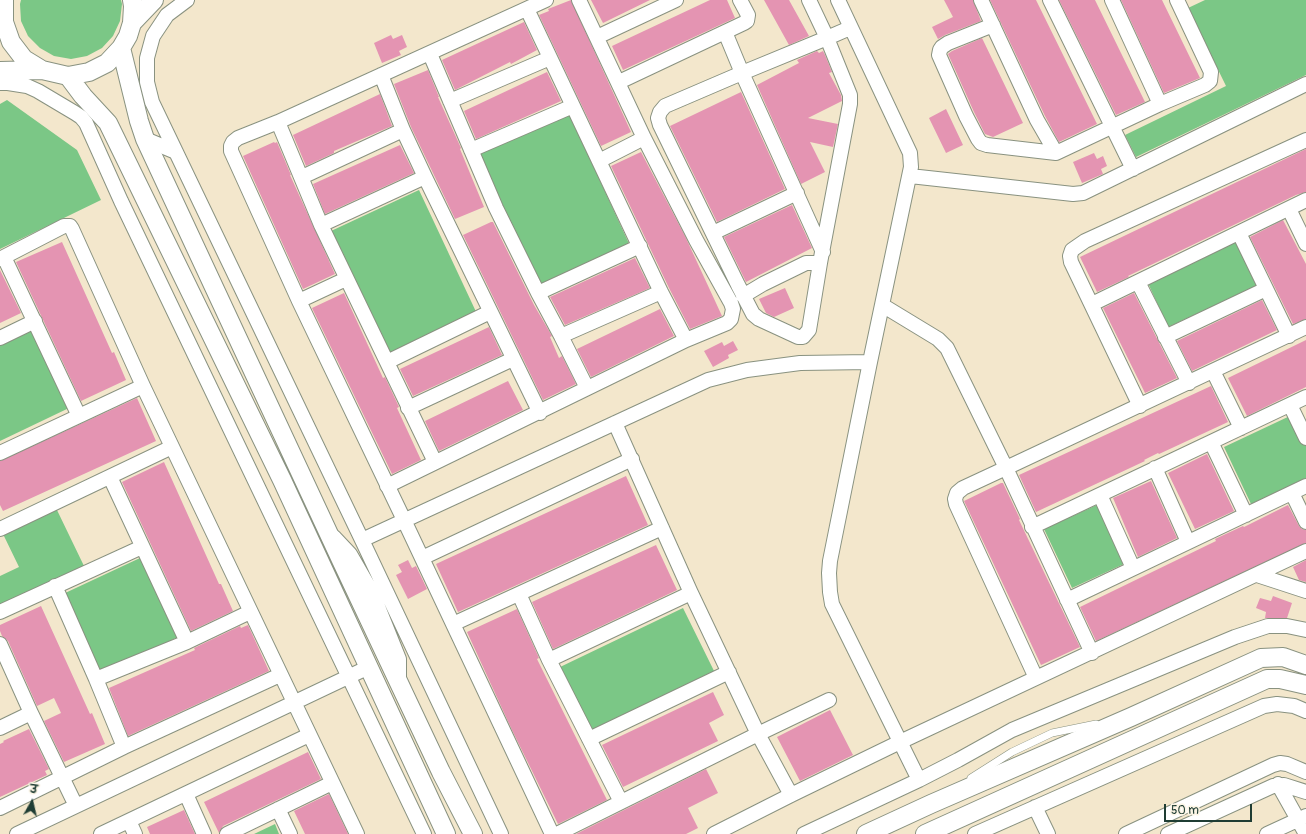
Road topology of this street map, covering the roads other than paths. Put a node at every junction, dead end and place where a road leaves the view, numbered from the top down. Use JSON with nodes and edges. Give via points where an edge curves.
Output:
{"nodes":[{"id":1,"x":4,"y":0,"type":"edge"},
{"id":2,"x":132,"y":0,"type":"edge"},
{"id":3,"x":154,"y":0,"type":"edge"},
{"id":4,"x":187,"y":0,"type":"edge"},
{"id":5,"x":546,"y":0,"type":"edge"},
{"id":6,"x":579,"y":0,"type":"edge"},
{"id":7,"x":676,"y":0,"type":"edge"},
{"id":8,"x":740,"y":0,"type":"edge"},
{"id":9,"x":809,"y":0,"type":"edge"},
{"id":10,"x":838,"y":0,"type":"edge"},
{"id":11,"x":981,"y":0,"type":"edge"},
{"id":12,"x":1050,"y":0,"type":"edge"},
{"id":13,"x":1112,"y":0,"type":"edge"},
{"id":14,"x":1177,"y":0,"type":"edge"},
{"id":15,"x":0,"y":7,"type":"edge"},
{"id":16,"x":527,"y":9,"type":"junction"},
{"id":17,"x":132,"y":22,"type":"junction"},
{"id":18,"x":993,"y":25,"type":"junction"},
{"id":19,"x":850,"y":28,"type":"junction"},
{"id":20,"x":725,"y":32,"type":"junction"},
{"id":21,"x":597,"y":37,"type":"junction"},
{"id":22,"x":827,"y":38,"type":"junction"},
{"id":23,"x":121,"y":48,"type":"junction"},
{"id":24,"x":430,"y":54,"type":"junction"},
{"id":25,"x":550,"y":58,"type":"junction"},
{"id":26,"x":42,"y":70,"type":"junction"},
{"id":27,"x":0,"y":71,"type":"edge"},
{"id":28,"x":742,"y":73,"type":"junction"},
{"id":29,"x":381,"y":75,"type":"junction"},
{"id":30,"x":68,"y":76,"type":"junction"},
{"id":31,"x":619,"y":82,"type":"junction"},
{"id":32,"x":0,"y":83,"type":"edge"},
{"id":33,"x":1306,"y":84,"type":"edge"},
{"id":34,"x":450,"y":101,"type":"junction"},
{"id":35,"x":1160,"y":104,"type":"junction"},
{"id":36,"x":573,"y":106,"type":"junction"},
{"id":37,"x":278,"y":122,"type":"junction"},
{"id":38,"x":1113,"y":127,"type":"junction"},
{"id":39,"x":403,"y":130,"type":"junction"},
{"id":40,"x":644,"y":138,"type":"junction"},
{"id":41,"x":145,"y":139,"type":"junction"},
{"id":42,"x":1306,"y":140,"type":"edge"},
{"id":43,"x":471,"y":150,"type":"junction"},
{"id":44,"x":176,"y":152,"type":"junction"},
{"id":45,"x":1056,"y":153,"type":"junction"},
{"id":46,"x":599,"y":161,"type":"junction"},
{"id":47,"x":1133,"y":169,"type":"junction"},
{"id":48,"x":910,"y":176,"type":"junction"},
{"id":49,"x":302,"y":177,"type":"junction"},
{"id":50,"x":425,"y":177,"type":"junction"},
{"id":51,"x":142,"y":191,"type":"junction"},
{"id":52,"x":797,"y":193,"type":"junction"},
{"id":53,"x":1306,"y":200,"type":"edge"},
{"id":54,"x":121,"y":201,"type":"junction"},
{"id":55,"x":1289,"y":209,"type":"junction"},
{"id":56,"x":321,"y":225,"type":"junction"},
{"id":57,"x":713,"y":232,"type":"junction"},
{"id":58,"x":1239,"y":233,"type":"junction"},
{"id":59,"x":1306,"y":244,"type":"edge"},
{"id":60,"x":640,"y":246,"type":"junction"},
{"id":61,"x":821,"y":257,"type":"junction"},
{"id":62,"x":2,"y":258,"type":"edge"},
{"id":63,"x":346,"y":279,"type":"junction"},
{"id":64,"x":1138,"y":282,"type":"junction"},
{"id":65,"x":1266,"y":289,"type":"junction"},
{"id":66,"x":661,"y":292,"type":"junction"},
{"id":67,"x":538,"y":293,"type":"junction"},
{"id":68,"x":743,"y":296,"type":"junction"},
{"id":69,"x":299,"y":301,"type":"junction"},
{"id":70,"x":1092,"y":304,"type":"junction"},
{"id":71,"x":882,"y":305,"type":"junction"},
{"id":72,"x":490,"y":312,"type":"junction"},
{"id":73,"x":35,"y":321,"type":"junction"},
{"id":74,"x":1306,"y":327,"type":"edge"},
{"id":75,"x":561,"y":336,"type":"junction"},
{"id":76,"x":1289,"y":336,"type":"junction"},
{"id":77,"x":1165,"y":337,"type":"junction"},
{"id":78,"x":0,"y":338,"type":"edge"},
{"id":79,"x":686,"y":340,"type":"junction"},
{"id":80,"x":514,"y":359,"type":"junction"},
{"id":81,"x":387,"y":362,"type":"junction"},
{"id":82,"x":870,"y":362,"type":"junction"},
{"id":83,"x":1213,"y":371,"type":"junction"},
{"id":84,"x":1188,"y":383,"type":"junction"},
{"id":85,"x":143,"y":386,"type":"junction"},
{"id":86,"x":587,"y":388,"type":"junction"},
{"id":87,"x":1306,"y":397,"type":"edge"},
{"id":88,"x":1290,"y":405,"type":"junction"},
{"id":89,"x":1140,"y":406,"type":"junction"},
{"id":90,"x":408,"y":408,"type":"junction"},
{"id":91,"x":540,"y":413,"type":"junction"},
{"id":92,"x":79,"y":416,"type":"junction"},
{"id":93,"x":615,"y":423,"type":"junction"},
{"id":94,"x":1241,"y":428,"type":"junction"},
{"id":95,"x":1306,"y":438,"type":"edge"},
{"id":96,"x":1211,"y":442,"type":"junction"},
{"id":97,"x":172,"y":447,"type":"junction"},
{"id":98,"x":0,"y":453,"type":"edge"},
{"id":99,"x":632,"y":459,"type":"junction"},
{"id":100,"x":435,"y":462,"type":"junction"},
{"id":101,"x":1006,"y":468,"type":"junction"},
{"id":102,"x":1155,"y":468,"type":"junction"},
{"id":103,"x":110,"y":477,"type":"junction"},
{"id":104,"x":387,"y":486,"type":"junction"},
{"id":105,"x":1306,"y":486,"type":"edge"},
{"id":106,"x":1292,"y":493,"type":"junction"},
{"id":107,"x":1100,"y":495,"type":"junction"},
{"id":108,"x":1246,"y":515,"type":"junction"},
{"id":109,"x":404,"y":520,"type":"junction"},
{"id":110,"x":1306,"y":522,"type":"edge"},
{"id":111,"x":2,"y":524,"type":"edge"},
{"id":112,"x":1032,"y":527,"type":"junction"},
{"id":113,"x":662,"y":528,"type":"junction"},
{"id":114,"x":362,"y":540,"type":"junction"},
{"id":115,"x":1188,"y":542,"type":"junction"},
{"id":116,"x":142,"y":547,"type":"junction"},
{"id":117,"x":1306,"y":551,"type":"edge"},
{"id":118,"x":422,"y":558,"type":"junction"},
{"id":119,"x":1133,"y":568,"type":"junction"},
{"id":120,"x":1257,"y":575,"type":"junction"},
{"id":121,"x":55,"y":586,"type":"junction"},
{"id":122,"x":1306,"y":591,"type":"edge"},
{"id":123,"x":691,"y":593,"type":"junction"},
{"id":124,"x":519,"y":594,"type":"junction"},
{"id":125,"x":1067,"y":600,"type":"junction"},
{"id":126,"x":0,"y":612,"type":"edge"},
{"id":127,"x":250,"y":612,"type":"junction"},
{"id":128,"x":453,"y":624,"type":"junction"},
{"id":129,"x":1306,"y":630,"type":"edge"},
{"id":130,"x":187,"y":642,"type":"junction"},
{"id":131,"x":0,"y":644,"type":"edge"},
{"id":132,"x":1092,"y":653,"type":"junction"},
{"id":133,"x":549,"y":660,"type":"junction"},
{"id":134,"x":1306,"y":664,"type":"edge"},
{"id":135,"x":369,"y":667,"type":"junction"},
{"id":136,"x":729,"y":672,"type":"junction"},
{"id":137,"x":280,"y":675,"type":"junction"},
{"id":138,"x":348,"y":677,"type":"junction"},
{"id":139,"x":1036,"y":678,"type":"junction"},
{"id":140,"x":96,"y":679,"type":"junction"},
{"id":141,"x":1306,"y":685,"type":"edge"},
{"id":142,"x":829,"y":700,"type":"dead end"},
{"id":143,"x":294,"y":703,"type":"junction"},
{"id":144,"x":1306,"y":711,"type":"edge"},
{"id":145,"x":30,"y":713,"type":"junction"},
{"id":146,"x":0,"y":728,"type":"edge"},
{"id":147,"x":758,"y":734,"type":"junction"},
{"id":148,"x":309,"y":735,"type":"junction"},
{"id":149,"x":589,"y":739,"type":"junction"},
{"id":150,"x":900,"y":742,"type":"junction"},
{"id":151,"x":124,"y":747,"type":"junction"},
{"id":152,"x":1306,"y":772,"type":"edge"},
{"id":153,"x":63,"y":778,"type":"junction"},
{"id":154,"x":919,"y":780,"type":"junction"},
{"id":155,"x":332,"y":783,"type":"junction"},
{"id":156,"x":1278,"y":784,"type":"junction"},
{"id":157,"x":1306,"y":792,"type":"edge"},
{"id":158,"x":186,"y":794,"type":"junction"},
{"id":159,"x":791,"y":795,"type":"junction"},
{"id":160,"x":622,"y":802,"type":"junction"},
{"id":161,"x":76,"y":806,"type":"junction"},
{"id":162,"x":1035,"y":807,"type":"junction"},
{"id":163,"x":0,"y":808,"type":"edge"},
{"id":164,"x":278,"y":809,"type":"junction"},
{"id":165,"x":1302,"y":817,"type":"edge"},
{"id":166,"x":129,"y":821,"type":"junction"},
{"id":167,"x":17,"y":834,"type":"edge"},
{"id":168,"x":101,"y":834,"type":"edge"},
{"id":169,"x":135,"y":834,"type":"edge"},
{"id":170,"x":204,"y":834,"type":"edge"},
{"id":171,"x":227,"y":834,"type":"edge"},
{"id":172,"x":290,"y":834,"type":"edge"},
{"id":173,"x":357,"y":834,"type":"edge"},
{"id":174,"x":424,"y":834,"type":"edge"},
{"id":175,"x":446,"y":834,"type":"edge"},
{"id":176,"x":473,"y":834,"type":"edge"},
{"id":177,"x":501,"y":834,"type":"edge"},
{"id":178,"x":552,"y":834,"type":"edge"},
{"id":179,"x":557,"y":834,"type":"edge"},
{"id":180,"x":714,"y":834,"type":"edge"},
{"id":181,"x":804,"y":834,"type":"edge"},
{"id":182,"x":866,"y":834,"type":"edge"},
{"id":183,"x":925,"y":834,"type":"edge"},
{"id":184,"x":975,"y":834,"type":"edge"},
{"id":185,"x":1048,"y":834,"type":"edge"},
{"id":186,"x":1126,"y":834,"type":"edge"},
{"id":187,"x":1170,"y":834,"type":"edge"},
{"id":188,"x":1267,"y":834,"type":"edge"},
{"id":189,"x":1306,"y":834,"type":"edge"}],
"edges":[{"from":1,"to":15,"type":"street"},
{"from":1,"to":26,"type":"street","via":[[4,22],[11,42],[24,59]]},
{"from":2,"to":17,"type":"street"},
{"from":3,"to":17,"type":"street"},
{"from":4,"to":44,"type":"street","via":[[167,16],[153,36],[147,58],[147,82],[152,102]]},
{"from":5,"to":16,"type":"street"},
{"from":6,"to":21,"type":"street"},
{"from":7,"to":21,"type":"street"},
{"from":8,"to":20,"type":"street","via":[[748,15],[747,21]]},
{"from":9,"to":22,"type":"street"},
{"from":10,"to":19,"type":"street"},
{"from":11,"to":18,"type":"street"},
{"from":12,"to":38,"type":"street"},
{"from":13,"to":35,"type":"street"},
{"from":14,"to":35,"type":"street","via":[[1211,72],[1211,78],[1205,85]]},
{"from":16,"to":24,"type":"street"},
{"from":16,"to":25,"type":"street"},
{"from":17,"to":23,"type":"street"},
{"from":18,"to":45,"type":"street","via":[[1037,120]]},
{"from":18,"to":45,"type":"street","via":[[948,43],[940,50],[939,55],[966,116],[981,143]]},
{"from":19,"to":22,"type":"street"},
{"from":19,"to":48,"type":"street","via":[[910,153]]},
{"from":20,"to":28,"type":"street"},
{"from":20,"to":31,"type":"street"},
{"from":21,"to":31,"type":"street"},
{"from":22,"to":28,"type":"street"},
{"from":22,"to":61,"type":"street","via":[[850,95],[850,104]]},
{"from":23,"to":30,"type":"street","via":[[107,63],[89,72]]},
{"from":23,"to":41,"type":"street"},
{"from":24,"to":29,"type":"street"},
{"from":24,"to":34,"type":"street"},
{"from":25,"to":34,"type":"street"},
{"from":25,"to":36,"type":"street"},
{"from":26,"to":27,"type":"street"},
{"from":26,"to":30,"type":"street"},
{"from":28,"to":52,"type":"street"},
{"from":28,"to":57,"type":"street","via":[[665,106],[658,118]]},
{"from":29,"to":37,"type":"street"},
{"from":29,"to":39,"type":"street"},
{"from":30,"to":51,"type":"street","via":[[108,123]]},
{"from":31,"to":40,"type":"street"},
{"from":32,"to":54,"type":"street","via":[[32,89],[81,117]]},
{"from":33,"to":47,"type":"street"},
{"from":34,"to":43,"type":"street"},
{"from":35,"to":38,"type":"street"},
{"from":36,"to":43,"type":"street"},
{"from":36,"to":46,"type":"street"},
{"from":37,"to":49,"type":"street"},
{"from":37,"to":69,"type":"street","via":[[238,138],[233,142],[231,150]]},
{"from":38,"to":45,"type":"street"},
{"from":38,"to":47,"type":"street"},
{"from":39,"to":49,"type":"street"},
{"from":39,"to":50,"type":"street"},
{"from":40,"to":46,"type":"street"},
{"from":40,"to":79,"type":"street","via":[[733,309],[731,319],[727,323]]},
{"from":41,"to":44,"type":"street"},
{"from":41,"to":176,"type":"street","via":[[326,529]]},
{"from":42,"to":70,"type":"street","via":[[1077,246],[1072,250],[1071,262]]},
{"from":43,"to":67,"type":"street"},
{"from":44,"to":114,"type":"street"},
{"from":46,"to":60,"type":"street"},
{"from":47,"to":48,"type":"street","via":[[1083,193],[1072,194]]},
{"from":48,"to":71,"type":"street"},
{"from":49,"to":56,"type":"street"},
{"from":50,"to":56,"type":"street"},
{"from":50,"to":72,"type":"street"},
{"from":51,"to":54,"type":"street"},
{"from":51,"to":135,"type":"street"},
{"from":52,"to":57,"type":"street"},
{"from":52,"to":61,"type":"street"},
{"from":53,"to":55,"type":"street"},
{"from":54,"to":138,"type":"street"},
{"from":55,"to":58,"type":"street"},
{"from":55,"to":59,"type":"street"},
{"from":56,"to":63,"type":"street"},
{"from":57,"to":68,"type":"street"},
{"from":58,"to":64,"type":"street"},
{"from":58,"to":65,"type":"street"},
{"from":60,"to":66,"type":"street"},
{"from":60,"to":67,"type":"street"},
{"from":61,"to":68,"type":"street"},
{"from":61,"to":68,"type":"street","via":[[809,330],[803,337],[794,336],[758,319]]},
{"from":62,"to":73,"type":"street"},
{"from":62,"to":85,"type":"street","via":[[64,226],[70,226]]},
{"from":63,"to":69,"type":"street"},
{"from":63,"to":81,"type":"street"},
{"from":64,"to":70,"type":"street"},
{"from":64,"to":77,"type":"street"},
{"from":65,"to":76,"type":"street"},
{"from":65,"to":77,"type":"street"},
{"from":66,"to":75,"type":"street"},
{"from":66,"to":79,"type":"street"},
{"from":67,"to":75,"type":"street"},
{"from":69,"to":104,"type":"street"},
{"from":70,"to":89,"type":"street"},
{"from":71,"to":82,"type":"street"},
{"from":71,"to":101,"type":"street","via":[[938,339],[947,348]]},
{"from":72,"to":80,"type":"street"},
{"from":72,"to":81,"type":"street"},
{"from":73,"to":78,"type":"street"},
{"from":73,"to":92,"type":"street"},
{"from":74,"to":76,"type":"street"},
{"from":75,"to":86,"type":"street"},
{"from":76,"to":83,"type":"street"},
{"from":77,"to":84,"type":"street"},
{"from":79,"to":86,"type":"street"},
{"from":80,"to":90,"type":"street"},
{"from":80,"to":91,"type":"street"},
{"from":81,"to":90,"type":"street"},
{"from":82,"to":93,"type":"street","via":[[800,363],[747,370],[708,380]]},
{"from":82,"to":150,"type":"street","via":[[830,561],[830,592],[832,604]]},
{"from":83,"to":84,"type":"street"},
{"from":83,"to":94,"type":"street"},
{"from":84,"to":89,"type":"street"},
{"from":85,"to":92,"type":"street"},
{"from":85,"to":97,"type":"street"},
{"from":86,"to":91,"type":"street"},
{"from":87,"to":88,"type":"street"},
{"from":88,"to":94,"type":"street"},
{"from":88,"to":95,"type":"street"},
{"from":89,"to":101,"type":"street"},
{"from":90,"to":100,"type":"street"},
{"from":91,"to":100,"type":"street"},
{"from":92,"to":98,"type":"street"},
{"from":93,"to":99,"type":"street"},
{"from":93,"to":109,"type":"street"},
{"from":94,"to":96,"type":"street"},
{"from":96,"to":102,"type":"street"},
{"from":96,"to":108,"type":"street"},
{"from":97,"to":103,"type":"street"},
{"from":97,"to":127,"type":"street"},
{"from":99,"to":113,"type":"street"},
{"from":99,"to":118,"type":"street"},
{"from":100,"to":104,"type":"street"},
{"from":101,"to":112,"type":"street"},
{"from":101,"to":139,"type":"street","via":[[963,488],[955,499]]},
{"from":102,"to":107,"type":"street"},
{"from":102,"to":115,"type":"street"},
{"from":103,"to":111,"type":"street"},
{"from":103,"to":116,"type":"street"},
{"from":104,"to":109,"type":"street"},
{"from":105,"to":106,"type":"street"},
{"from":106,"to":108,"type":"street"},
{"from":106,"to":110,"type":"street"},
{"from":107,"to":112,"type":"street"},
{"from":107,"to":119,"type":"street"},
{"from":108,"to":115,"type":"street"},
{"from":109,"to":114,"type":"street"},
{"from":109,"to":118,"type":"street"},
{"from":112,"to":125,"type":"street"},
{"from":113,"to":123,"type":"street"},
{"from":113,"to":124,"type":"street"},
{"from":114,"to":177,"type":"street"},
{"from":115,"to":119,"type":"street"},
{"from":116,"to":121,"type":"street"},
{"from":116,"to":130,"type":"street"},
{"from":117,"to":120,"type":"street"},
{"from":118,"to":128,"type":"street"},
{"from":119,"to":125,"type":"street"},
{"from":120,"to":122,"type":"street"},
{"from":120,"to":132,"type":"street"},
{"from":121,"to":126,"type":"street"},
{"from":121,"to":140,"type":"street"},
{"from":123,"to":133,"type":"street"},
{"from":123,"to":136,"type":"street"},
{"from":124,"to":128,"type":"street"},
{"from":124,"to":133,"type":"street"},
{"from":125,"to":132,"type":"street"},
{"from":127,"to":130,"type":"street"},
{"from":127,"to":137,"type":"street"},
{"from":128,"to":178,"type":"street"},
{"from":129,"to":154,"type":"street","via":[[1268,626],[1235,637],[1012,730]]},
{"from":130,"to":140,"type":"street"},
{"from":131,"to":145,"type":"street"},
{"from":132,"to":139,"type":"street"},
{"from":133,"to":149,"type":"street"},
{"from":134,"to":182,"type":"street","via":[[1283,657],[1261,658]]},
{"from":135,"to":138,"type":"street"},
{"from":135,"to":175,"type":"street"},
{"from":136,"to":147,"type":"street"},
{"from":136,"to":149,"type":"street"},
{"from":137,"to":143,"type":"street"},
{"from":137,"to":151,"type":"street"},
{"from":138,"to":143,"type":"street"},
{"from":138,"to":174,"type":"street"},
{"from":139,"to":150,"type":"street"},
{"from":140,"to":151,"type":"street"},
{"from":141,"to":183,"type":"street","via":[[1267,679]]},
{"from":142,"to":147,"type":"street"},
{"from":143,"to":148,"type":"street"},
{"from":143,"to":161,"type":"street"},
{"from":144,"to":162,"type":"street","via":[[1294,706],[1264,706]]},
{"from":145,"to":146,"type":"street"},
{"from":145,"to":153,"type":"street"},
{"from":147,"to":159,"type":"street"},
{"from":147,"to":160,"type":"street"},
{"from":148,"to":155,"type":"street"},
{"from":148,"to":158,"type":"street"},
{"from":149,"to":160,"type":"street"},
{"from":150,"to":154,"type":"street"},
{"from":150,"to":159,"type":"street"},
{"from":151,"to":153,"type":"street"},
{"from":152,"to":186,"type":"street","via":[[1287,764],[1273,765]]},
{"from":153,"to":161,"type":"street"},
{"from":153,"to":163,"type":"street"},
{"from":154,"to":181,"type":"street"},
{"from":155,"to":164,"type":"street"},
{"from":155,"to":173,"type":"street"},
{"from":156,"to":157,"type":"street"},
{"from":156,"to":165,"type":"street"},
{"from":156,"to":187,"type":"street"},
{"from":158,"to":166,"type":"street"},
{"from":158,"to":170,"type":"street"},
{"from":159,"to":180,"type":"street"},
{"from":160,"to":179,"type":"street"},
{"from":161,"to":167,"type":"street"},
{"from":162,"to":184,"type":"street"},
{"from":162,"to":185,"type":"street"},
{"from":164,"to":171,"type":"street"},
{"from":164,"to":172,"type":"street"},
{"from":165,"to":188,"type":"street"},
{"from":165,"to":189,"type":"street"},
{"from":166,"to":168,"type":"street"},
{"from":166,"to":169,"type":"street"}]}
